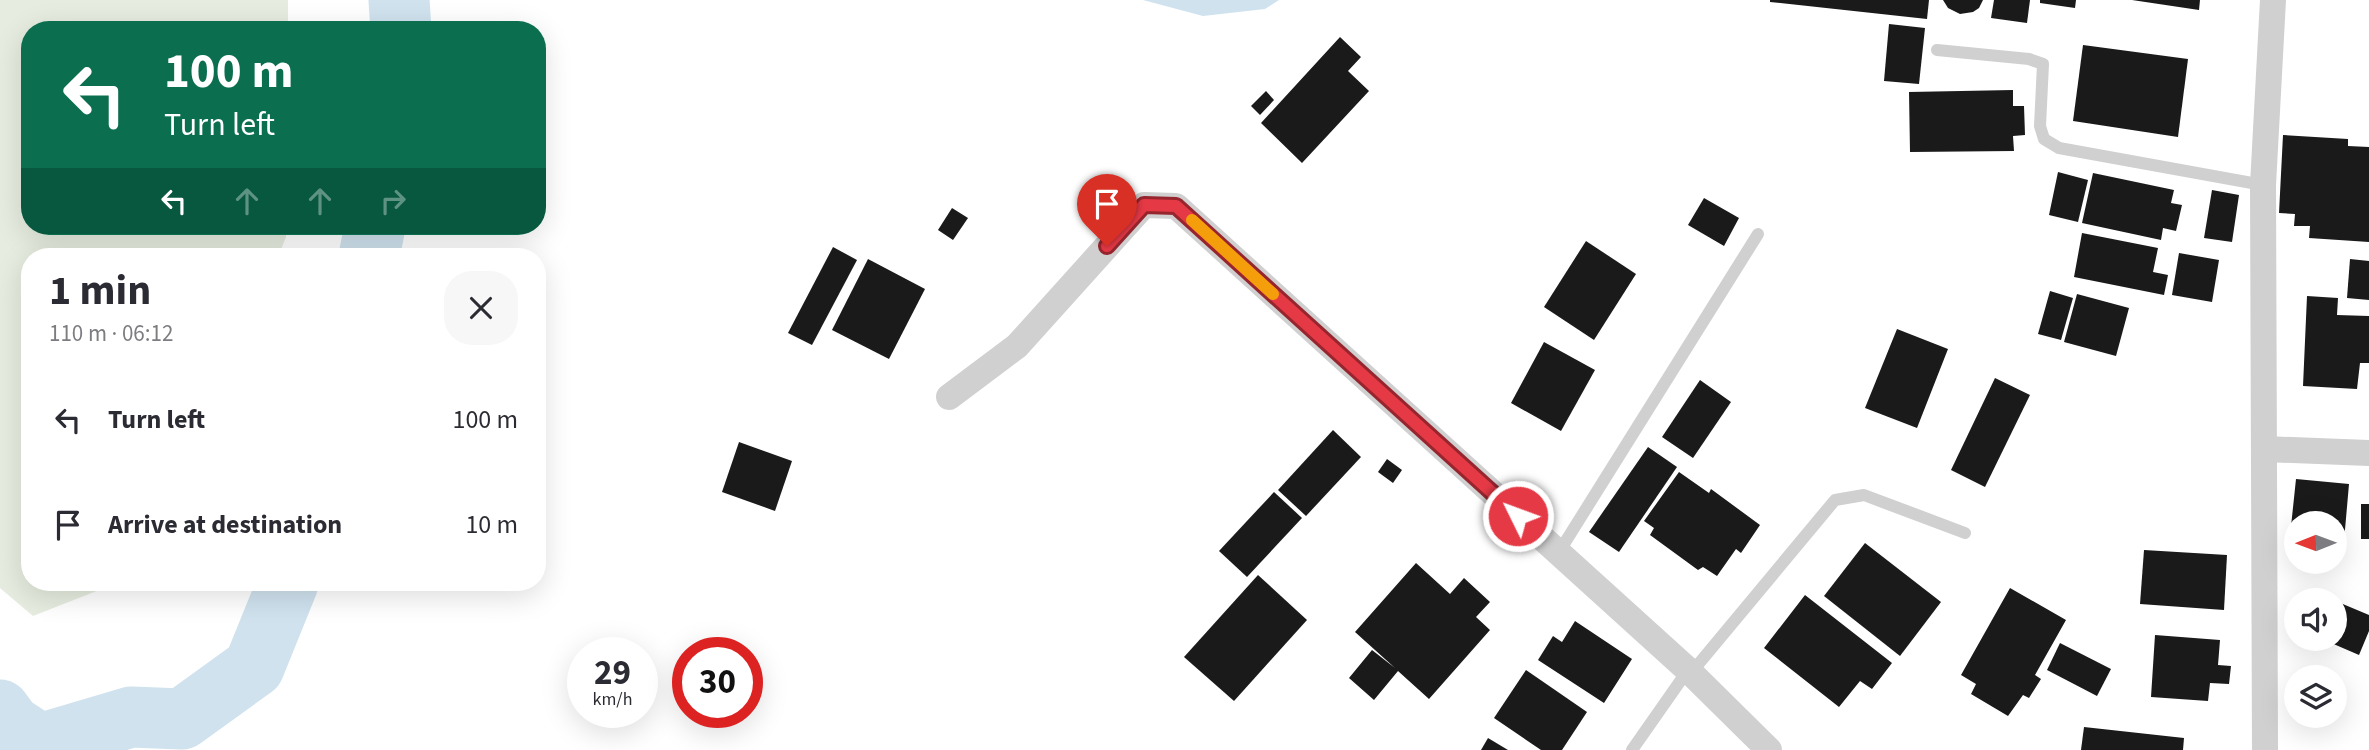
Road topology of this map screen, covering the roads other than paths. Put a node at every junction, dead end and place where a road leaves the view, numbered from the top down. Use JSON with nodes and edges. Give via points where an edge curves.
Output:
{"nodes":[{"id":1,"x":2273,"y":0,"type":"edge"},
{"id":2,"x":1937,"y":50,"type":"dead end"},
{"id":3,"x":2263,"y":185,"type":"junction"},
{"id":4,"x":1758,"y":234,"type":"dead end"},
{"id":5,"x":949,"y":397,"type":"dead end"},
{"id":6,"x":2265,"y":449,"type":"junction"},
{"id":7,"x":2369,"y":453,"type":"edge"},
{"id":8,"x":1965,"y":533,"type":"dead end"},
{"id":9,"x":1559,"y":552,"type":"junction"},
{"id":10,"x":1690,"y":671,"type":"junction"},
{"id":11,"x":1632,"y":750,"type":"edge"},
{"id":12,"x":1769,"y":750,"type":"edge"},
{"id":13,"x":2265,"y":750,"type":"edge"}],
"edges":[{"from":1,"to":3,"type":"street"},
{"from":2,"to":3,"type":"lane","via":[[2043,64],[2040,126],[2044,139],[2059,148]]},
{"from":3,"to":6,"type":"street"},
{"from":4,"to":9,"type":"lane"},
{"from":5,"to":9,"type":"street","via":[[1017,346],[1144,205],[1176,206]]},
{"from":6,"to":7,"type":"street"},
{"from":6,"to":13,"type":"street"},
{"from":8,"to":10,"type":"lane","via":[[1864,495],[1835,500]]},
{"from":9,"to":10,"type":"street"},
{"from":10,"to":11,"type":"lane"},
{"from":10,"to":12,"type":"street"}]}
